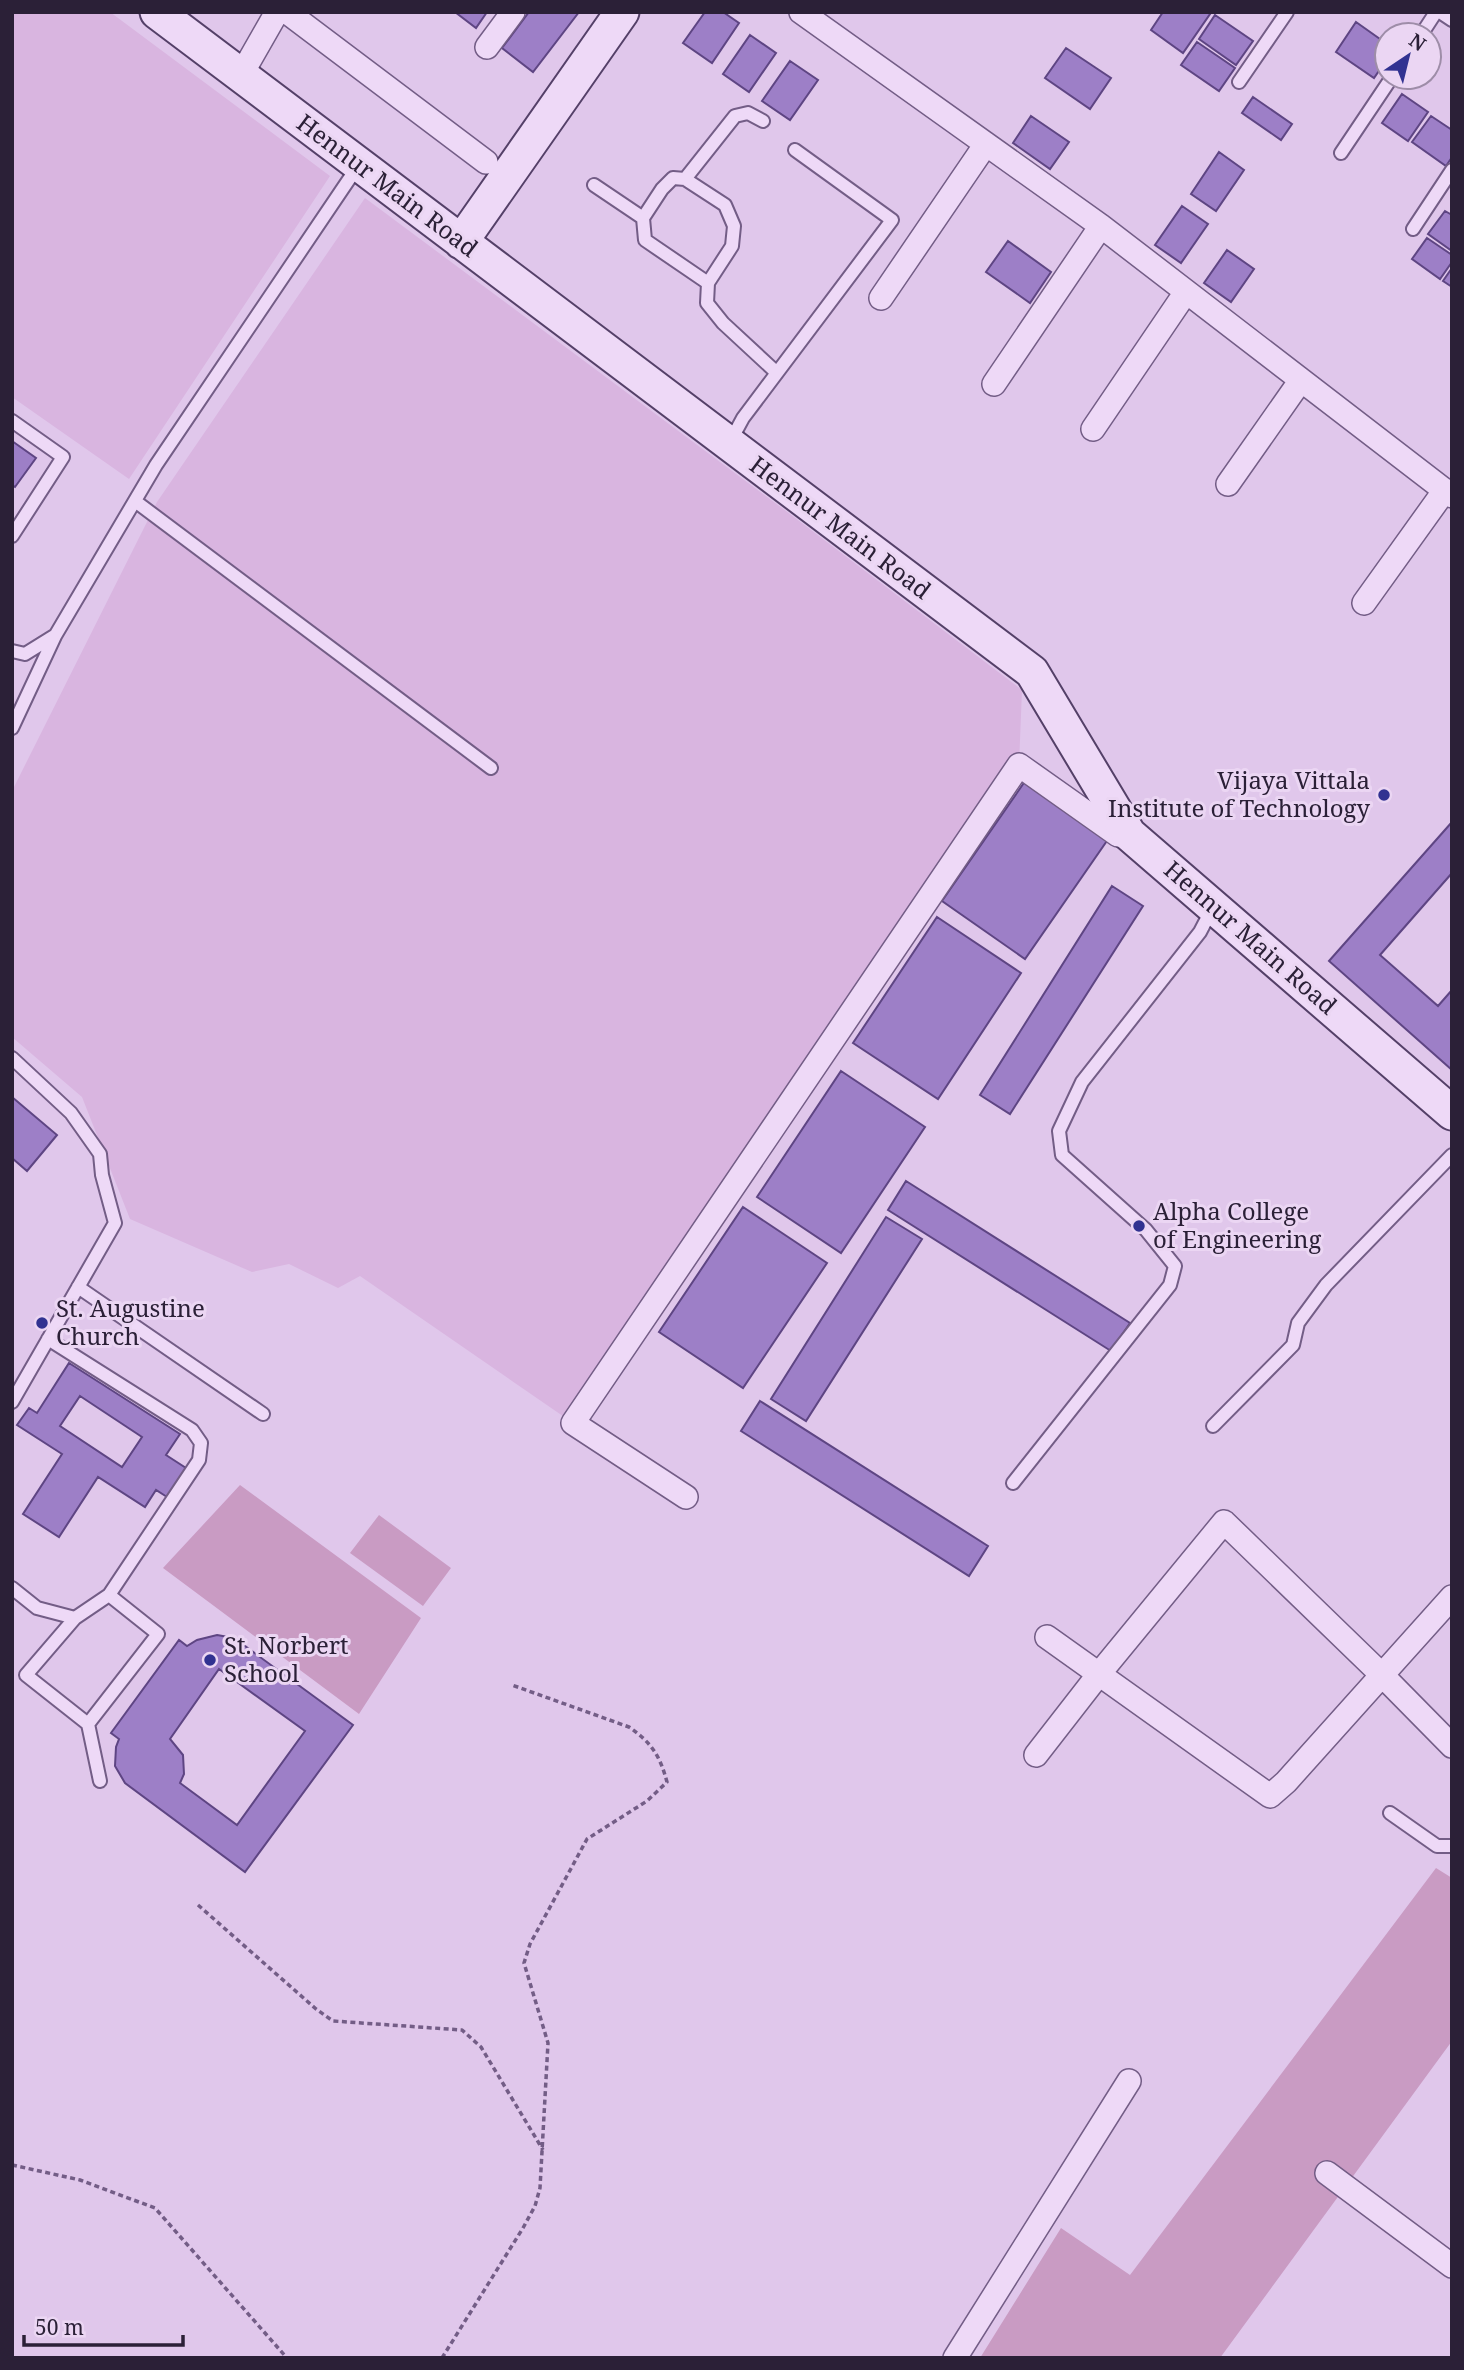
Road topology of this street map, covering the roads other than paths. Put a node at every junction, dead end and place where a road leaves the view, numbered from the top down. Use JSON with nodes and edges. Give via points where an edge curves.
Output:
{"nodes":[{"id":1,"x":157,"y":12,"type":"edge"},
{"id":2,"x":275,"y":12,"type":"edge"},
{"id":3,"x":286,"y":12,"type":"edge"},
{"id":4,"x":513,"y":12,"type":"edge"},
{"id":5,"x":622,"y":12,"type":"edge"},
{"id":6,"x":801,"y":12,"type":"edge"},
{"id":7,"x":1287,"y":12,"type":"edge"},
{"id":8,"x":1438,"y":12,"type":"edge"},
{"id":9,"x":1452,"y":20,"type":"edge"},
{"id":10,"x":487,"y":47,"type":"dead end"},
{"id":11,"x":240,"y":75,"type":"junction"},
{"id":12,"x":1239,"y":82,"type":"dead end"},
{"id":13,"x":1383,"y":91,"type":"edge"},
{"id":14,"x":763,"y":121,"type":"dead end"},
{"id":15,"x":986,"y":144,"type":"junction"},
{"id":16,"x":795,"y":150,"type":"dead end"},
{"id":17,"x":1341,"y":153,"type":"dead end"},
{"id":18,"x":486,"y":162,"type":"dead end"},
{"id":19,"x":359,"y":165,"type":"junction"},
{"id":20,"x":1452,"y":170,"type":"edge"},
{"id":21,"x":685,"y":178,"type":"junction"},
{"id":22,"x":594,"y":186,"type":"dead end"},
{"id":23,"x":643,"y":218,"type":"junction"},
{"id":24,"x":1101,"y":226,"type":"junction"},
{"id":25,"x":1413,"y":229,"type":"dead end"},
{"id":26,"x":461,"y":242,"type":"junction"},
{"id":27,"x":708,"y":283,"type":"junction"},
{"id":28,"x":1186,"y":292,"type":"junction"},
{"id":29,"x":880,"y":298,"type":"dead end"},
{"id":30,"x":777,"y":373,"type":"junction"},
{"id":31,"x":1301,"y":380,"type":"junction"},
{"id":32,"x":994,"y":384,"type":"dead end"},
{"id":33,"x":12,"y":421,"type":"edge"},
{"id":34,"x":1093,"y":429,"type":"dead end"},
{"id":35,"x":729,"y":444,"type":"junction"},
{"id":36,"x":1228,"y":484,"type":"dead end"},
{"id":37,"x":1448,"y":493,"type":"edge"},
{"id":38,"x":135,"y":501,"type":"junction"},
{"id":39,"x":12,"y":536,"type":"edge"},
{"id":40,"x":1364,"y":603,"type":"dead end"},
{"id":41,"x":55,"y":636,"type":"junction"},
{"id":42,"x":12,"y":651,"type":"edge"},
{"id":43,"x":14,"y":720,"type":"edge"},
{"id":44,"x":491,"y":768,"type":"dead end"},
{"id":45,"x":1129,"y":834,"type":"junction"},
{"id":46,"x":1213,"y":907,"type":"junction"},
{"id":47,"x":12,"y":1058,"type":"edge"},
{"id":48,"x":1452,"y":1114,"type":"edge"},
{"id":49,"x":1452,"y":1155,"type":"edge"},
{"id":50,"x":78,"y":1287,"type":"junction"},
{"id":51,"x":48,"y":1339,"type":"junction"},
{"id":52,"x":12,"y":1402,"type":"edge"},
{"id":53,"x":263,"y":1414,"type":"dead end"},
{"id":54,"x":1213,"y":1426,"type":"dead end"},
{"id":55,"x":1013,"y":1483,"type":"dead end"},
{"id":56,"x":686,"y":1497,"type":"dead end"},
{"id":57,"x":12,"y":1588,"type":"edge"},
{"id":58,"x":109,"y":1595,"type":"junction"},
{"id":59,"x":1452,"y":1597,"type":"edge"},
{"id":60,"x":75,"y":1618,"type":"junction"},
{"id":61,"x":1047,"y":1637,"type":"dead end"},
{"id":62,"x":1098,"y":1674,"type":"junction"},
{"id":63,"x":1382,"y":1675,"type":"junction"},
{"id":64,"x":89,"y":1724,"type":"junction"},
{"id":65,"x":1452,"y":1746,"type":"edge"},
{"id":66,"x":1036,"y":1755,"type":"dead end"},
{"id":67,"x":100,"y":1781,"type":"dead end"},
{"id":68,"x":1390,"y":1813,"type":"dead end"},
{"id":69,"x":1452,"y":1846,"type":"edge"},
{"id":70,"x":1129,"y":2081,"type":"dead end"},
{"id":71,"x":1327,"y":2173,"type":"dead end"},
{"id":72,"x":1452,"y":2266,"type":"edge"},
{"id":73,"x":955,"y":2358,"type":"edge"}],
"edges":[{"from":1,"to":11,"type":"main road","name":"Hennur Main Road"},
{"from":2,"to":11,"type":"street"},
{"from":3,"to":18,"type":"street"},
{"from":4,"to":10,"type":"street"},
{"from":5,"to":26,"type":"main road"},
{"from":6,"to":15,"type":"street"},
{"from":7,"to":12,"type":"lane"},
{"from":8,"to":9,"type":"lane"},
{"from":11,"to":19,"type":"main road","name":"Hennur Main Road"},
{"from":13,"to":17,"type":"lane"},
{"from":14,"to":21,"type":"lane","via":[[748,113],[735,116]]},
{"from":15,"to":24,"type":"street"},
{"from":15,"to":29,"type":"street"},
{"from":16,"to":30,"type":"lane","via":[[892,220]]},
{"from":19,"to":26,"type":"main road","name":"Hennur Main Road"},
{"from":19,"to":38,"type":"lane"},
{"from":20,"to":25,"type":"lane"},
{"from":21,"to":23,"type":"lane","via":[[673,178]]},
{"from":21,"to":27,"type":"lane","via":[[726,205],[734,226],[732,246]]},
{"from":22,"to":23,"type":"lane"},
{"from":23,"to":27,"type":"lane","via":[[645,240]]},
{"from":24,"to":28,"type":"street"},
{"from":24,"to":32,"type":"street"},
{"from":26,"to":35,"type":"main road","name":"Hennur Main Road"},
{"from":27,"to":30,"type":"lane","via":[[707,303]]},
{"from":28,"to":31,"type":"street"},
{"from":28,"to":34,"type":"street"},
{"from":30,"to":35,"type":"lane"},
{"from":31,"to":36,"type":"street"},
{"from":31,"to":37,"type":"street"},
{"from":33,"to":39,"type":"lane","via":[[62,457]]},
{"from":35,"to":45,"type":"main road","name":"Hennur Main Road","via":[[1032,672]]},
{"from":37,"to":40,"type":"street"},
{"from":38,"to":41,"type":"lane"},
{"from":38,"to":44,"type":"lane"},
{"from":41,"to":42,"type":"lane","via":[[25,654]]},
{"from":41,"to":43,"type":"lane"},
{"from":45,"to":46,"type":"main road","name":"Hennur Main Road"},
{"from":45,"to":56,"type":"street","via":[[1118,835],[1019,765],[573,1423]]},
{"from":46,"to":48,"type":"main road","name":"Hennur Main Road"},
{"from":46,"to":55,"type":"lane","via":[[1200,932],[1082,1082],[1059,1130],[1062,1155],[1146,1230],[1175,1266],[1170,1285]]},
{"from":47,"to":50,"type":"lane","via":[[71,1113],[100,1154],[115,1223]]},
{"from":49,"to":54,"type":"lane","via":[[1326,1285],[1298,1323],[1293,1345]]},
{"from":50,"to":51,"type":"lane"},
{"from":50,"to":53,"type":"lane"},
{"from":51,"to":52,"type":"lane"},
{"from":51,"to":58,"type":"lane","via":[[192,1430],[201,1443],[199,1460]]},
{"from":57,"to":60,"type":"lane","via":[[37,1608]]},
{"from":58,"to":60,"type":"lane"},
{"from":58,"to":64,"type":"lane","via":[[158,1634]]},
{"from":59,"to":63,"type":"street"},
{"from":60,"to":64,"type":"lane","via":[[26,1675]]},
{"from":61,"to":62,"type":"street"},
{"from":62,"to":63,"type":"street","via":[[1270,1796]]},
{"from":62,"to":63,"type":"street","via":[[1224,1522]]},
{"from":62,"to":66,"type":"street"},
{"from":63,"to":65,"type":"street"},
{"from":64,"to":67,"type":"lane"},
{"from":68,"to":69,"type":"lane","via":[[1437,1846]]},
{"from":70,"to":73,"type":"street"},
{"from":71,"to":72,"type":"street"}]}
